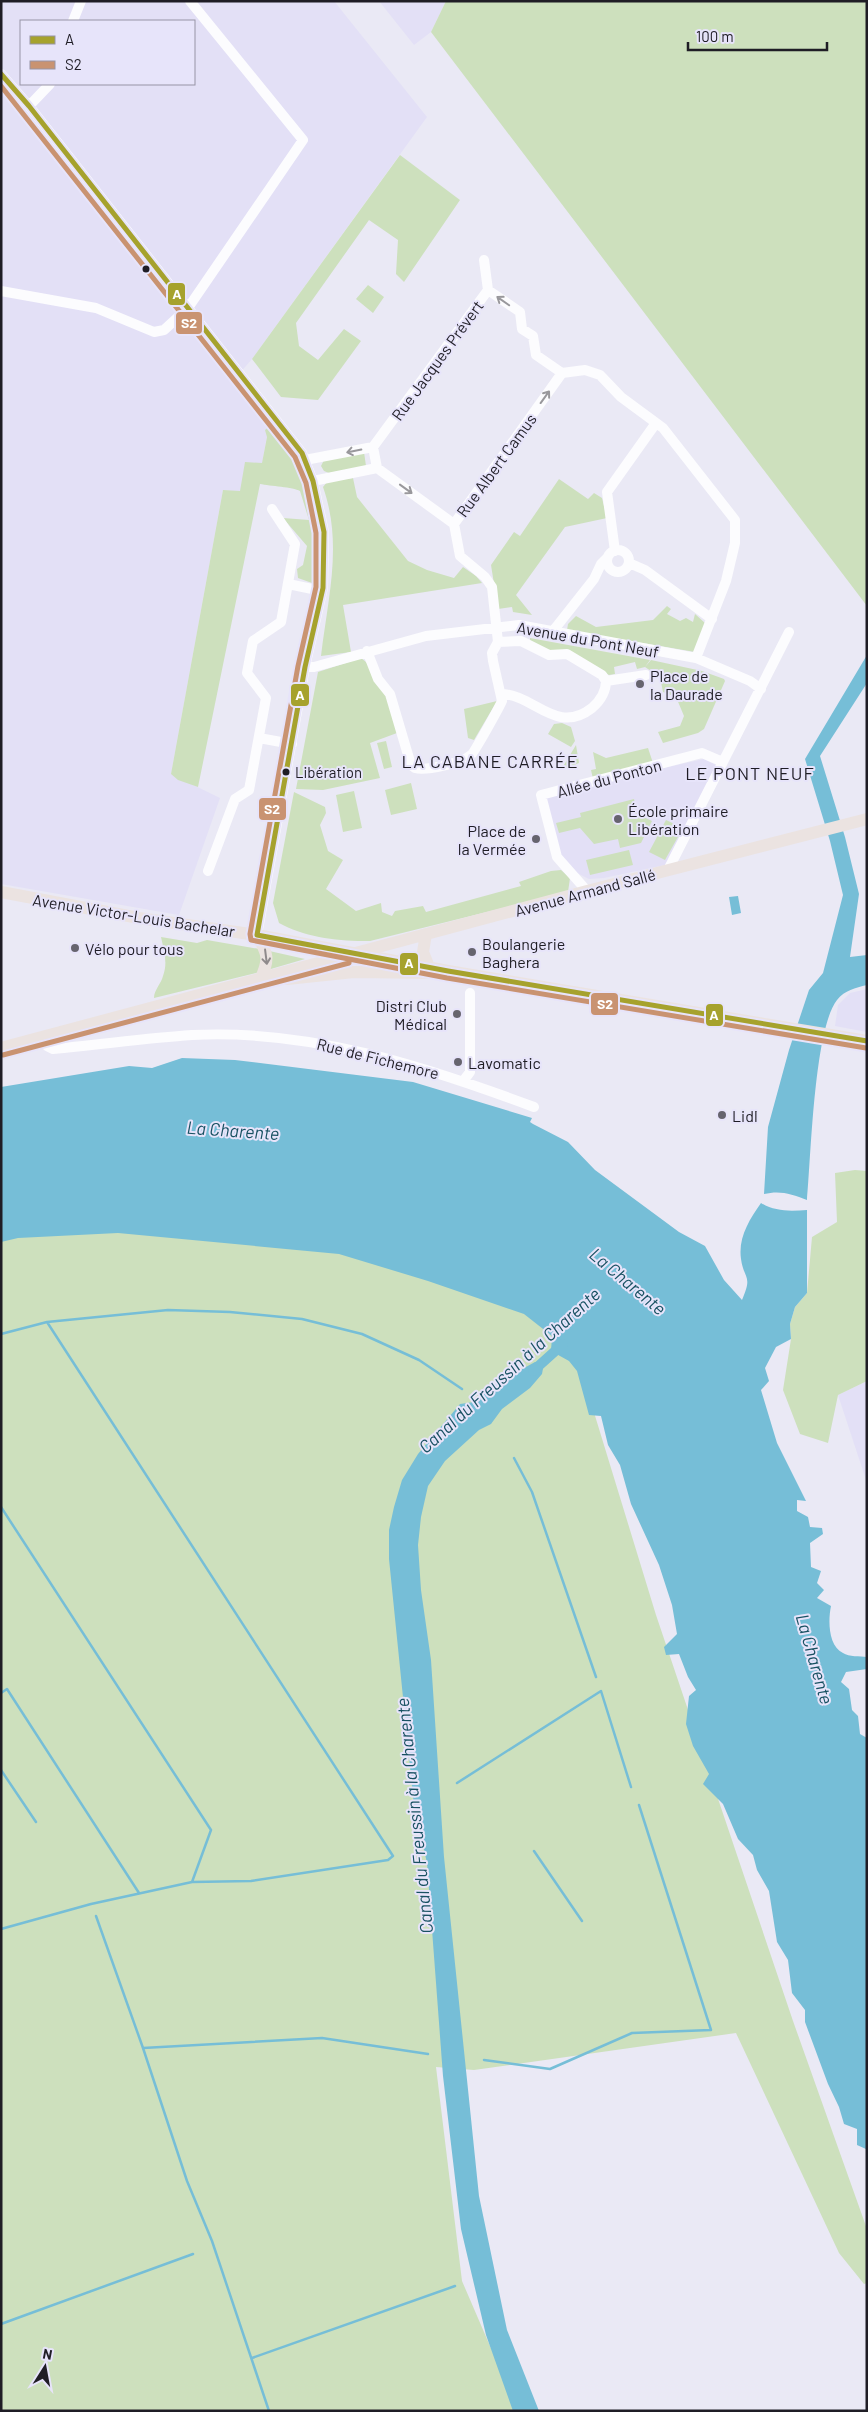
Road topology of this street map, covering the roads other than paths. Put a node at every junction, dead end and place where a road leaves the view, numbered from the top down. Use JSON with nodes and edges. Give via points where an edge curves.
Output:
{"nodes":[{"id":1,"x":81,"y":1,"type":"edge"},
{"id":2,"x":190,"y":1,"type":"edge"},
{"id":3,"x":74,"y":20,"type":"edge"},
{"id":4,"x":1,"y":74,"type":"edge"},
{"id":5,"x":49,"y":85,"type":"edge"},
{"id":6,"x":28,"y":106,"type":"junction"},
{"id":7,"x":484,"y":260,"type":"dead end"},
{"id":8,"x":488,"y":290,"type":"junction"},
{"id":9,"x":1,"y":291,"type":"edge"},
{"id":10,"x":188,"y":308,"type":"junction"},
{"id":11,"x":562,"y":373,"type":"junction"},
{"id":12,"x":656,"y":423,"type":"junction"},
{"id":13,"x":373,"y":447,"type":"junction"},
{"id":14,"x":306,"y":460,"type":"junction"},
{"id":15,"x":377,"y":468,"type":"junction"},
{"id":16,"x":313,"y":481,"type":"junction"},
{"id":17,"x":272,"y":509,"type":"dead end"},
{"id":18,"x":454,"y":524,"type":"junction"},
{"id":19,"x":611,"y":554,"type":"junction"},
{"id":20,"x":629,"y":563,"type":"junction"},
{"id":21,"x":612,"y":570,"type":"junction"},
{"id":22,"x":594,"y":580,"type":"junction"},
{"id":23,"x":288,"y":584,"type":"junction"},
{"id":24,"x":322,"y":592,"type":"junction"},
{"id":25,"x":712,"y":619,"type":"junction"},
{"id":26,"x":497,"y":627,"type":"junction"},
{"id":27,"x":553,"y":631,"type":"junction"},
{"id":28,"x":789,"y":632,"type":"dead end"},
{"id":29,"x":498,"y":642,"type":"junction"},
{"id":30,"x":367,"y":651,"type":"junction"},
{"id":31,"x":696,"y":658,"type":"junction"},
{"id":32,"x":306,"y":667,"type":"junction"},
{"id":33,"x":646,"y":675,"type":"dead end"},
{"id":34,"x":606,"y":681,"type":"junction"},
{"id":35,"x":761,"y":689,"type":"junction"},
{"id":36,"x":502,"y":694,"type":"junction"},
{"id":37,"x":259,"y":738,"type":"junction"},
{"id":38,"x":292,"y":744,"type":"junction"},
{"id":39,"x":723,"y":762,"type":"junction"},
{"id":40,"x":867,"y":819,"type":"edge"},
{"id":41,"x":668,"y":870,"type":"junction"},
{"id":42,"x":208,"y":871,"type":"dead end"},
{"id":43,"x":587,"y":891,"type":"junction"},
{"id":44,"x":1,"y":892,"type":"edge"},
{"id":45,"x":426,"y":934,"type":"junction"},
{"id":46,"x":257,"y":935,"type":"junction"},
{"id":47,"x":355,"y":954,"type":"junction"},
{"id":48,"x":429,"y":967,"type":"junction"},
{"id":49,"x":448,"y":971,"type":"junction"},
{"id":50,"x":260,"y":980,"type":"junction"},
{"id":51,"x":233,"y":987,"type":"junction"},
{"id":52,"x":470,"y":993,"type":"dead end"},
{"id":53,"x":45,"y":1037,"type":"junction"},
{"id":54,"x":867,"y":1041,"type":"edge"},
{"id":55,"x":1,"y":1048,"type":"edge"},
{"id":56,"x":464,"y":1080,"type":"junction"},
{"id":57,"x":534,"y":1106,"type":"dead end"}],
"edges":[{"from":1,"to":3,"type":"street"},
{"from":2,"to":10,"type":"street","via":[[302,140]]},
{"from":4,"to":6,"type":"street"},
{"from":5,"to":6,"type":"street"},
{"from":6,"to":10,"type":"street"},
{"from":7,"to":8,"type":"street"},
{"from":11,"to":8,"type":"street","name":"Rue Jacques Prévert","one_way":true,"via":[[536,355],[533,336],[522,329],[520,312]]},
{"from":8,"to":13,"type":"street","name":"Rue Jacques Prévert"},
{"from":9,"to":10,"type":"street","via":[[96,308],[154,332],[164,330]]},
{"from":10,"to":14,"type":"street"},
{"from":11,"to":12,"type":"street","via":[[585,370],[600,374],[621,397]]},
{"from":18,"to":11,"type":"street","name":"Rue Albert Camus","one_way":true},
{"from":12,"to":19,"type":"street","via":[[607,492]]},
{"from":12,"to":25,"type":"street","via":[[664,428],[735,520],[733,552]]},
{"from":13,"to":14,"type":"street","one_way":true},
{"from":13,"to":15,"type":"street"},
{"from":14,"to":16,"type":"street"},
{"from":15,"to":16,"type":"street"},
{"from":15,"to":18,"type":"street","name":"Rue Albert Camus","one_way":true},
{"from":16,"to":24,"type":"street","via":[[324,532]]},
{"from":17,"to":23,"type":"street","via":[[295,544]]},
{"from":18,"to":26,"type":"street","via":[[460,556],[492,587]]},
{"from":19,"to":20,"type":"street","via":[[625,553]]},
{"from":19,"to":21,"type":"street","via":[[608,565]]},
{"from":19,"to":22,"type":"street","via":[[601,564]]},
{"from":20,"to":21,"type":"street","via":[[622,571]]},
{"from":20,"to":25,"type":"street","via":[[645,570]]},
{"from":21,"to":22,"type":"street"},
{"from":22,"to":27,"type":"street"},
{"from":23,"to":24,"type":"street"},
{"from":23,"to":37,"type":"street","via":[[281,622],[253,641],[247,672],[266,698]]},
{"from":24,"to":32,"type":"street"},
{"from":25,"to":31,"type":"street"},
{"from":26,"to":27,"type":"street","name":"Avenue du Pont Neuf","via":[[519,625]]},
{"from":26,"to":29,"type":"street"},
{"from":26,"to":30,"type":"street","name":"Avenue du Pont Neuf","via":[[426,636]]},
{"from":27,"to":31,"type":"street","name":"Avenue du Pont Neuf"},
{"from":28,"to":35,"type":"street"},
{"from":29,"to":34,"type":"street","via":[[521,641],[549,655],[567,654],[602,675]]},
{"from":29,"to":36,"type":"street","via":[[492,654]]},
{"from":30,"to":32,"type":"street","name":"Avenue du Pont Neuf"},
{"from":30,"to":36,"type":"street","via":[[378,679],[390,694],[414,768],[433,768],[463,760],[472,754],[500,706]]},
{"from":31,"to":35,"type":"street","name":"Avenue du Pont Neuf","via":[[750,680]]},
{"from":32,"to":38,"type":"street"},
{"from":33,"to":34,"type":"street"},
{"from":34,"to":36,"type":"street","via":[[603,695],[594,706],[587,712],[565,718]]},
{"from":35,"to":39,"type":"street"},
{"from":37,"to":38,"type":"street"},
{"from":37,"to":42,"type":"street","via":[[249,790],[235,799]]},
{"from":38,"to":46,"type":"street"},
{"from":39,"to":41,"type":"street"},
{"from":39,"to":43,"type":"street","name":"Allée du Ponton","via":[[702,753],[541,795],[557,857]]},
{"from":40,"to":41,"type":"main road","name":"Avenue Armand Sallé"},
{"from":41,"to":43,"type":"main road","name":"Avenue Armand Sallé"},
{"from":43,"to":45,"type":"main road","name":"Avenue Armand Sallé"},
{"from":44,"to":46,"type":"main road","name":"Avenue Victor-Louis Bachelar","via":[[139,918]]},
{"from":45,"to":47,"type":"main road","name":"Avenue Armand Sallé"},
{"from":45,"to":48,"type":"main road","via":[[423,952]]},
{"from":46,"to":47,"type":"main road","name":"Avenue Victor-Louis Bachelar"},
{"from":46,"to":50,"type":"main road","one_way":true,"via":[[267,958]]},
{"from":47,"to":48,"type":"main road","name":"Avenue Victor-Louis Bachelar"},
{"from":47,"to":50,"type":"main road","name":"Avenue Armand Sallé"},
{"from":48,"to":49,"type":"main road","name":"Avenue Victor-Louis Bachelar"},
{"from":49,"to":51,"type":"main road","via":[[424,974],[354,972]]},
{"from":49,"to":54,"type":"main road"},
{"from":50,"to":51,"type":"main road","name":"Avenue Armand Sallé"},
{"from":51,"to":53,"type":"main road"},
{"from":52,"to":56,"type":"street","via":[[470,1072]]},
{"from":53,"to":55,"type":"main road"},
{"from":53,"to":56,"type":"street","name":"Rue de Fichemore","via":[[47,1046],[53,1049],[194,1035],[319,1042]]},
{"from":56,"to":57,"type":"street","name":"Rue de Fichemore"}]}
